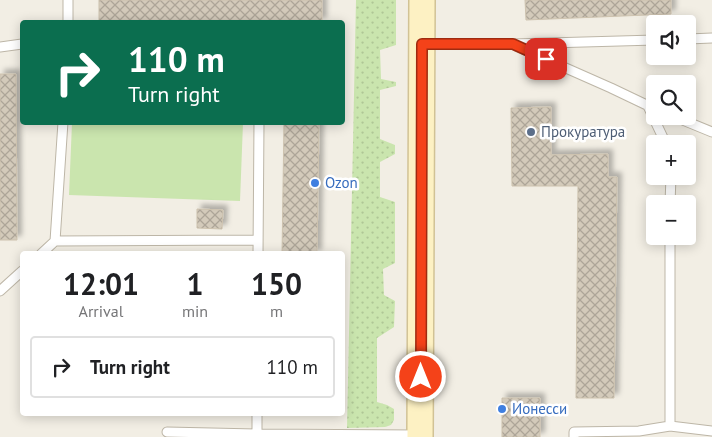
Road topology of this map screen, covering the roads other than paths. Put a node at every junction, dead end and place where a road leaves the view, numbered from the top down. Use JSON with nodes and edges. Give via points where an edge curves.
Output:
{"nodes":[{"id":1,"x":68,"y":0,"type":"edge"},
{"id":2,"x":422,"y":0,"type":"edge"},
{"id":3,"x":68,"y":20,"type":"edge"},
{"id":4,"x":712,"y":38,"type":"edge"},
{"id":5,"x":696,"y":39,"type":"edge"},
{"id":6,"x":646,"y":40,"type":"edge"},
{"id":7,"x":20,"y":44,"type":"edge"},
{"id":8,"x":422,"y":44,"type":"junction"},
{"id":9,"x":513,"y":44,"type":"junction"},
{"id":10,"x":0,"y":47,"type":"edge"},
{"id":11,"x":646,"y":106,"type":"edge"},
{"id":12,"x":63,"y":125,"type":"edge"},
{"id":13,"x":259,"y":125,"type":"edge"},
{"id":14,"x":694,"y":125,"type":"edge"},
{"id":15,"x":712,"y":132,"type":"edge"},
{"id":16,"x":258,"y":240,"type":"junction"},
{"id":17,"x":55,"y":241,"type":"junction"},
{"id":18,"x":670,"y":245,"type":"edge"},
{"id":19,"x":45,"y":251,"type":"edge"},
{"id":20,"x":258,"y":251,"type":"edge"},
{"id":21,"x":20,"y":273,"type":"edge"},
{"id":22,"x":0,"y":291,"type":"edge"},
{"id":23,"x":257,"y":416,"type":"edge"},
{"id":24,"x":670,"y":426,"type":"junction"},
{"id":25,"x":712,"y":430,"type":"edge"},
{"id":26,"x":167,"y":432,"type":"dead end"},
{"id":27,"x":257,"y":436,"type":"edge"},
{"id":28,"x":420,"y":436,"type":"edge"},
{"id":29,"x":574,"y":437,"type":"edge"}],
"edges":[{"from":1,"to":3,"type":"lane"},
{"from":2,"to":8,"type":"main road"},
{"from":4,"to":5,"type":"lane"},
{"from":6,"to":9,"type":"lane"},
{"from":7,"to":10,"type":"lane"},
{"from":8,"to":9,"type":"lane"},
{"from":8,"to":28,"type":"main road"},
{"from":9,"to":11,"type":"lane"},
{"from":12,"to":17,"type":"lane"},
{"from":13,"to":16,"type":"lane"},
{"from":14,"to":15,"type":"lane"},
{"from":16,"to":17,"type":"lane"},
{"from":16,"to":20,"type":"lane"},
{"from":17,"to":19,"type":"lane"},
{"from":18,"to":24,"type":"lane"},
{"from":21,"to":22,"type":"lane"},
{"from":23,"to":27,"type":"lane"},
{"from":24,"to":25,"type":"lane"},
{"from":24,"to":29,"type":"lane","via":[[638,431],[574,432]]},
{"from":26,"to":27,"type":"lane"},
{"from":27,"to":28,"type":"lane"}]}
